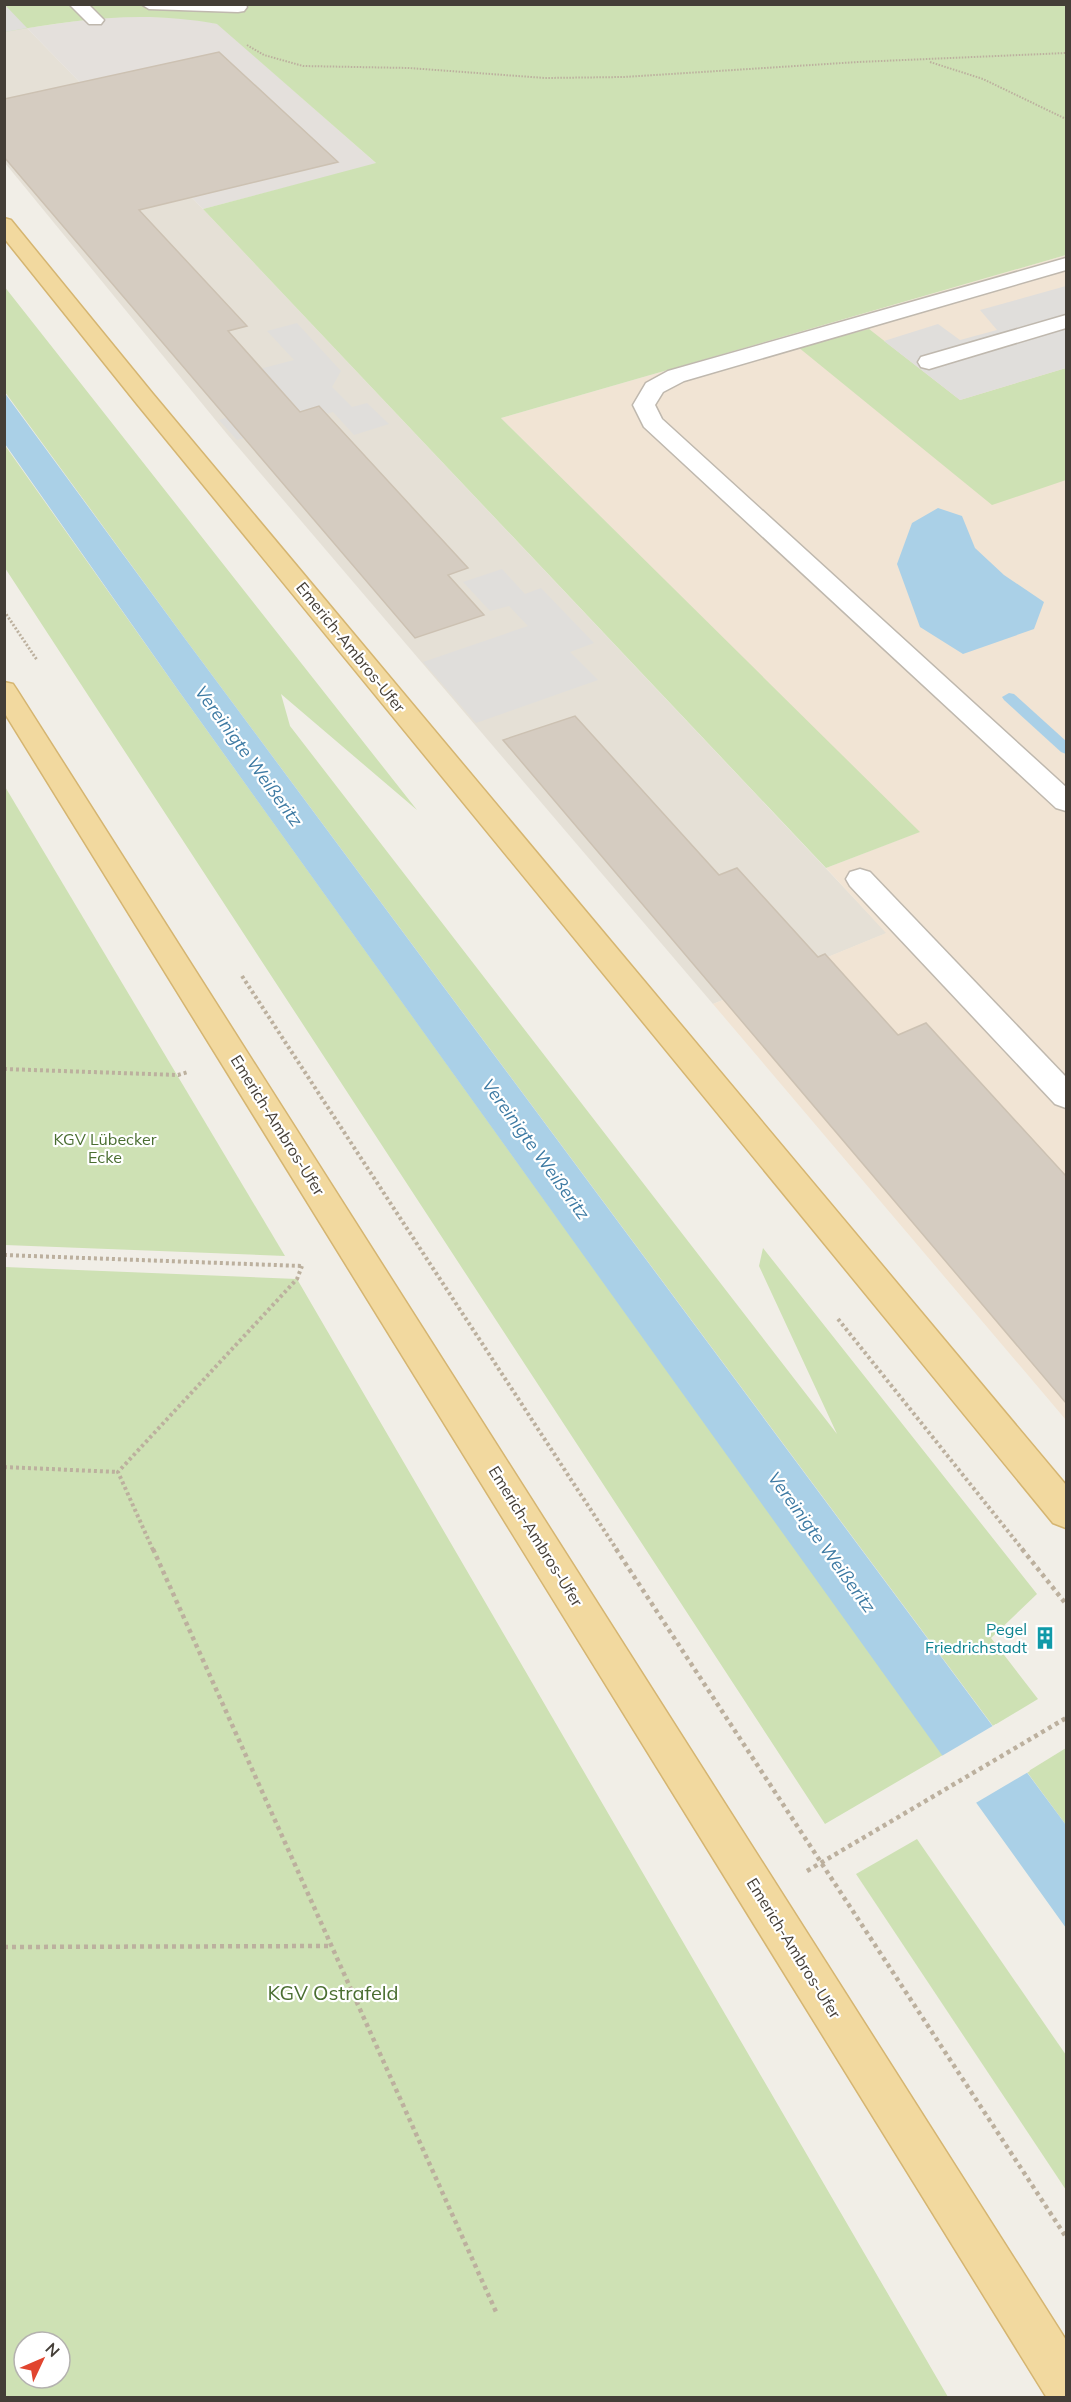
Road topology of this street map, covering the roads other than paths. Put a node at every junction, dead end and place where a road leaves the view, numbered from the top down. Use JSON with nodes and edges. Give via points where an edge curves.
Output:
{"nodes":[{"id":1,"x":77,"y":4,"type":"edge"},
{"id":2,"x":149,"y":4,"type":"edge"},
{"id":3,"x":171,"y":5,"type":"edge"},
{"id":4,"x":196,"y":6,"type":"edge"},
{"id":5,"x":238,"y":7,"type":"dead end"},
{"id":6,"x":94,"y":20,"type":"dead end"},
{"id":7,"x":4,"y":224,"type":"edge"},
{"id":8,"x":1066,"y":264,"type":"edge"},
{"id":9,"x":1066,"y":321,"type":"edge"},
{"id":10,"x":929,"y":362,"type":"dead end"},
{"id":11,"x":4,"y":690,"type":"edge"},
{"id":12,"x":1066,"y":802,"type":"edge"},
{"id":13,"x":860,"y":879,"type":"dead end"},
{"id":14,"x":1066,"y":1096,"type":"edge"},
{"id":15,"x":1066,"y":1512,"type":"edge"},
{"id":16,"x":1066,"y":2383,"type":"edge"}],
"edges":[{"from":1,"to":6,"type":"lane"},
{"from":2,"to":3,"type":"lane"},
{"from":3,"to":4,"type":"lane"},
{"from":4,"to":5,"type":"lane"},
{"from":7,"to":15,"type":"main road","name":"Emerich-Ambros-Ufer"},
{"from":8,"to":12,"type":"lane","via":[[676,376],[654,388],[644,405],[652,422]]},
{"from":9,"to":10,"type":"lane"},
{"from":11,"to":16,"type":"main road","name":"Emerich-Ambros-Ufer"},
{"from":13,"to":14,"type":"lane"}]}
